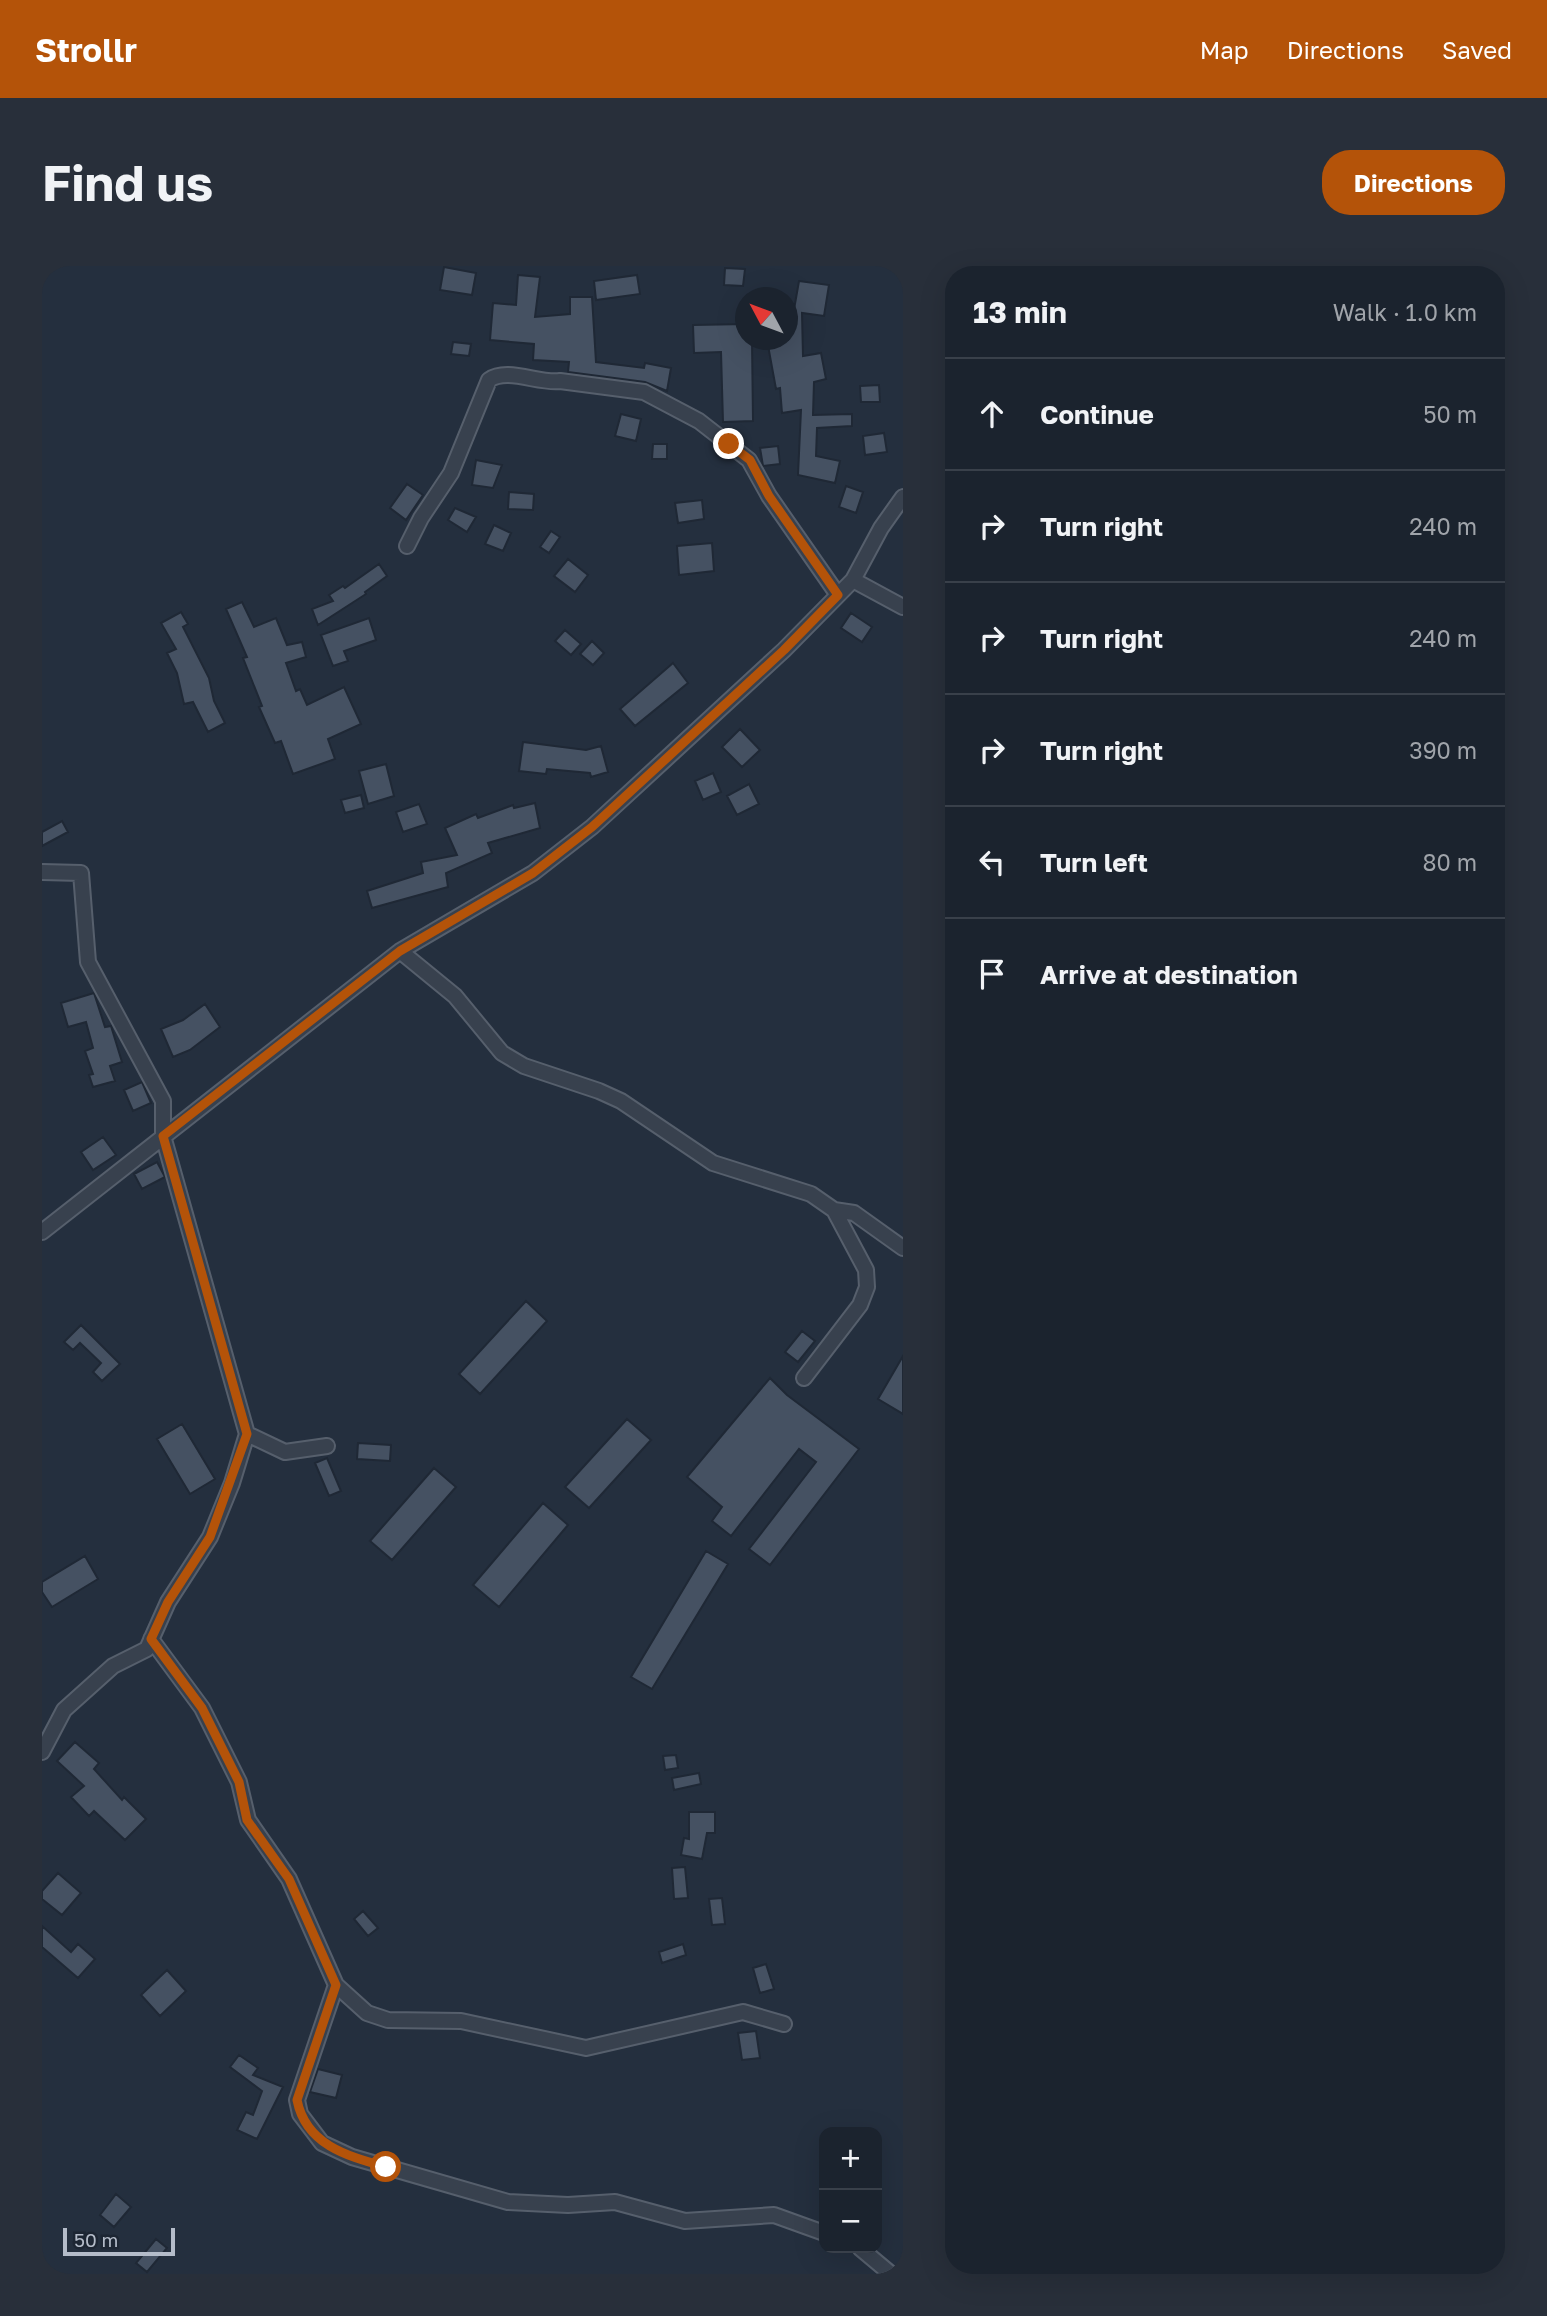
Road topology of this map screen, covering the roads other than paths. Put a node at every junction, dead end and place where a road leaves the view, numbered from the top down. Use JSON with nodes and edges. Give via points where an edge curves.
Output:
{"nodes":[{"id":1,"x":903,"y":497,"type":"edge"},
{"id":2,"x":407,"y":546,"type":"dead end"},
{"id":3,"x":853,"y":580,"type":"junction"},
{"id":4,"x":838,"y":595,"type":"junction"},
{"id":5,"x":903,"y":607,"type":"edge"},
{"id":6,"x":42,"y":872,"type":"edge"},
{"id":7,"x":400,"y":951,"type":"junction"},
{"id":8,"x":163,"y":1136,"type":"junction"},
{"id":9,"x":834,"y":1210,"type":"junction"},
{"id":10,"x":42,"y":1232,"type":"edge"},
{"id":11,"x":903,"y":1248,"type":"edge"},
{"id":12,"x":804,"y":1378,"type":"dead end"},
{"id":13,"x":247,"y":1434,"type":"junction"},
{"id":14,"x":327,"y":1446,"type":"dead end"},
{"id":15,"x":151,"y":1639,"type":"junction"},
{"id":16,"x":42,"y":1752,"type":"edge"},
{"id":17,"x":336,"y":1985,"type":"junction"},
{"id":18,"x":784,"y":2024,"type":"dead end"},
{"id":19,"x":819,"y":2231,"type":"edge"},
{"id":20,"x":866,"y":2253,"type":"edge"},
{"id":21,"x":891,"y":2274,"type":"edge"}],
"edges":[{"from":1,"to":3,"type":"street"},
{"from":2,"to":4,"type":"street","via":[[451,473],[485,387],[494,377],[614,387],[644,392],[678,407],[750,460],[769,496]]},
{"from":3,"to":4,"type":"street"},
{"from":3,"to":5,"type":"street"},
{"from":4,"to":7,"type":"street","via":[[592,827],[533,873]]},
{"from":6,"to":8,"type":"street","via":[[81,873],[88,962],[163,1101]]},
{"from":7,"to":8,"type":"street"},
{"from":7,"to":9,"type":"street","via":[[455,996],[502,1052],[524,1066],[621,1101],[713,1163],[811,1194]]},
{"from":8,"to":10,"type":"street"},
{"from":8,"to":13,"type":"street"},
{"from":9,"to":11,"type":"street","via":[[854,1213]]},
{"from":9,"to":12,"type":"street","via":[[866,1270],[867,1287],[860,1306]]},
{"from":13,"to":14,"type":"street","via":[[285,1452]]},
{"from":13,"to":15,"type":"street","via":[[210,1537],[168,1602]]},
{"from":15,"to":16,"type":"street","via":[[147,1648],[113,1666],[64,1710]]},
{"from":15,"to":17,"type":"street","via":[[202,1708],[239,1782],[247,1820],[289,1879]]},
{"from":17,"to":18,"type":"street","via":[[367,2013],[388,2020],[461,2021],[586,2048],[743,2012]]},
{"from":17,"to":19,"type":"street","via":[[297,2100],[300,2114],[322,2143],[352,2157],[508,2202],[615,2202],[685,2221],[774,2215]]},
{"from":20,"to":21,"type":"street"}]}
